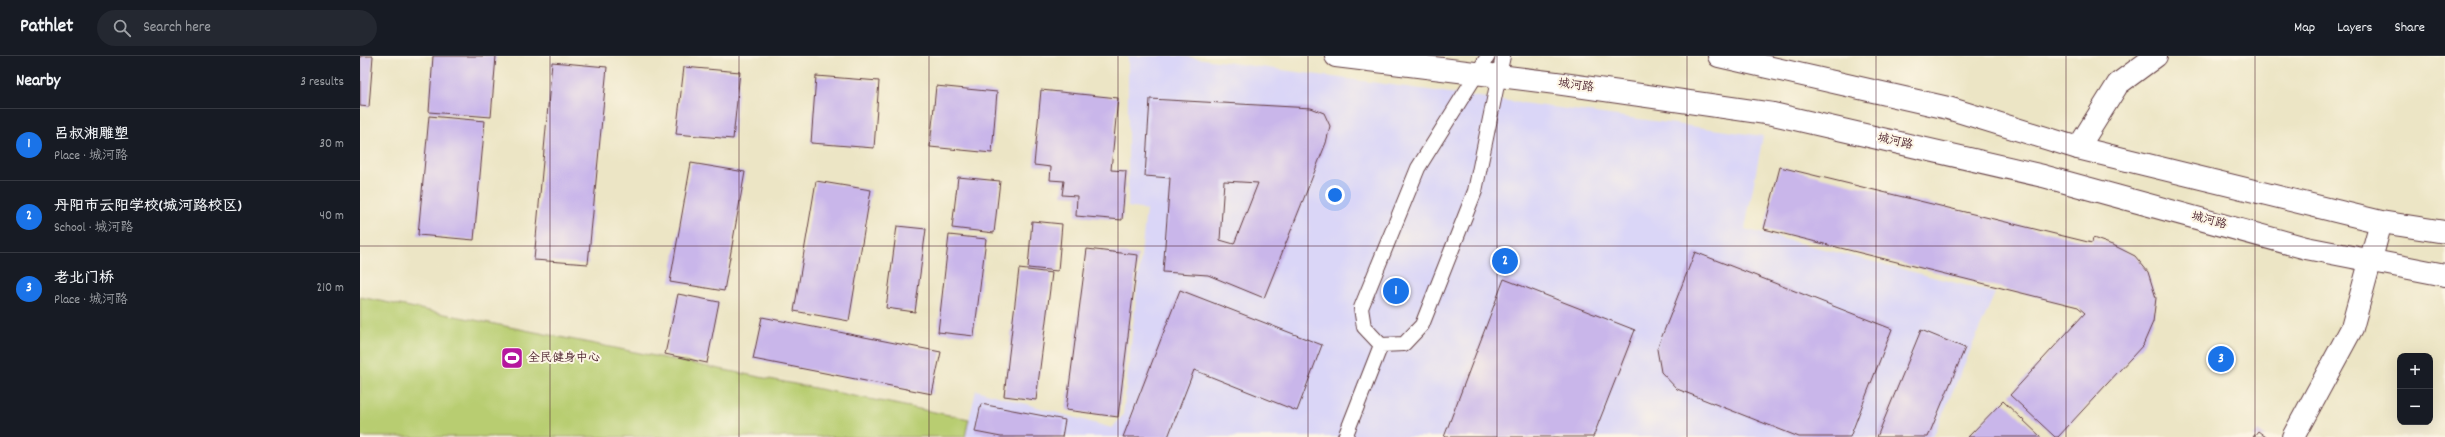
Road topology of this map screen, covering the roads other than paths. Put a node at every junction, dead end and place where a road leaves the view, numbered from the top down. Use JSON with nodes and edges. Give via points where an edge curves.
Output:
{"nodes":[{"id":1,"x":1336,"y":56,"type":"edge"},
{"id":2,"x":1719,"y":56,"type":"edge"},
{"id":3,"x":2156,"y":56,"type":"edge"},
{"id":4,"x":1482,"y":65,"type":"edge"},
{"id":5,"x":1501,"y":66,"type":"edge"},
{"id":6,"x":2078,"y":148,"type":"junction"},
{"id":7,"x":2381,"y":222,"type":"junction"},
{"id":8,"x":2445,"y":232,"type":"edge"},
{"id":9,"x":2370,"y":260,"type":"junction"},
{"id":10,"x":2445,"y":275,"type":"edge"},
{"id":11,"x":1381,"y":345,"type":"junction"},
{"id":12,"x":1345,"y":437,"type":"edge"},
{"id":13,"x":2293,"y":437,"type":"edge"}],
"edges":[{"from":1,"to":4,"type":"main road","name":"城河路"},
{"from":2,"to":6,"type":"main road","via":[[1948,108]]},
{"from":3,"to":6,"type":"main road","via":[[2118,84]]},
{"from":4,"to":5,"type":"main road","name":"城河路"},
{"from":4,"to":11,"type":"lane","via":[[1418,168],[1361,308],[1364,327]]},
{"from":5,"to":9,"type":"main road","name":"城河路","via":[[1773,114],[2043,176],[2306,248]]},
{"from":5,"to":11,"type":"lane","via":[[1475,191],[1422,325],[1404,344]]},
{"from":6,"to":7,"type":"main road"},
{"from":7,"to":8,"type":"main road"},
{"from":7,"to":9,"type":"main road"},
{"from":9,"to":10,"type":"main road","name":"城河路"},
{"from":9,"to":13,"type":"main road","via":[[2352,328]]},
{"from":11,"to":12,"type":"lane"}]}
